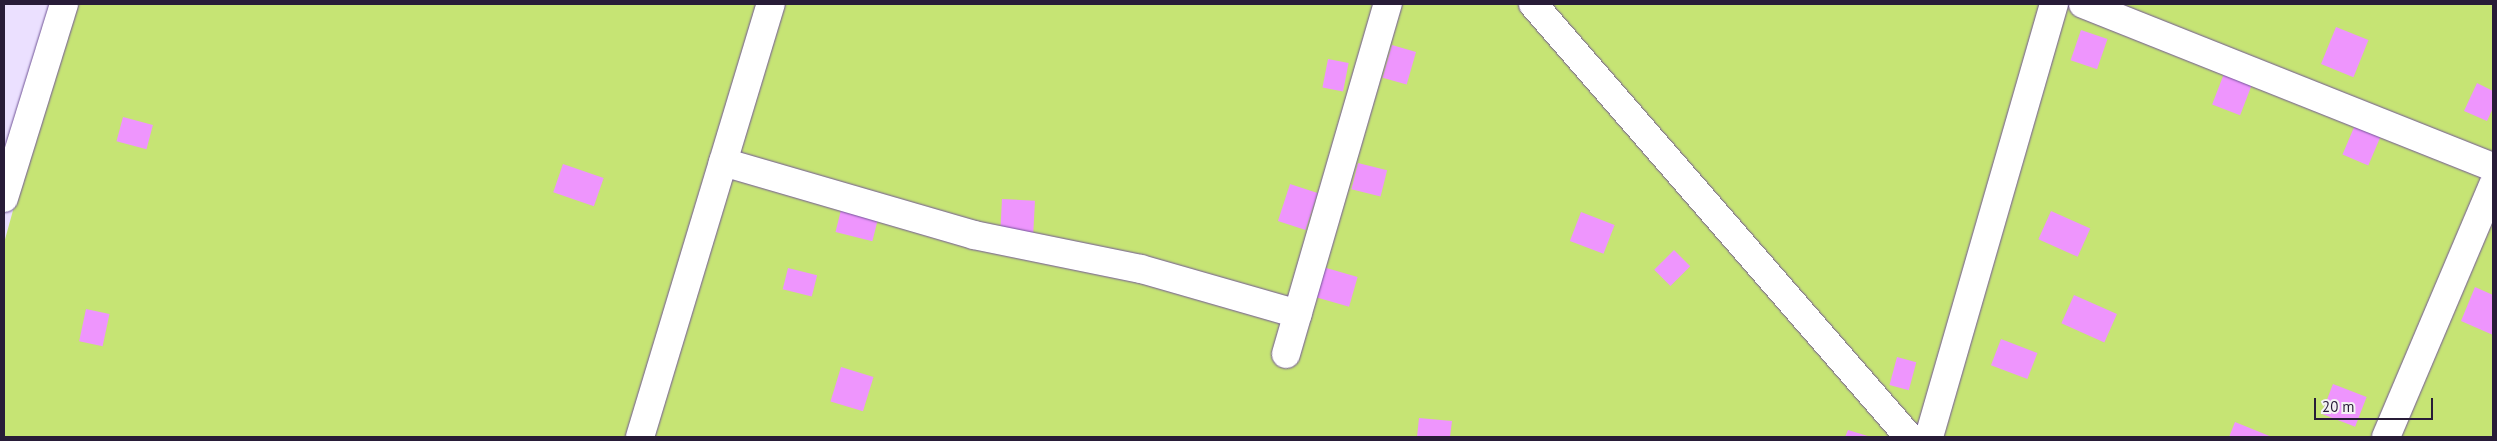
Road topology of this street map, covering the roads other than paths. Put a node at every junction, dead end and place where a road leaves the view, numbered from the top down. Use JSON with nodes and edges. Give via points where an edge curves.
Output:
{"nodes":[{"id":1,"x":64,"y":4,"type":"edge"},
{"id":2,"x":771,"y":4,"type":"edge"},
{"id":3,"x":1388,"y":4,"type":"edge"},
{"id":4,"x":1533,"y":4,"type":"edge"},
{"id":5,"x":2054,"y":4,"type":"edge"},
{"id":6,"x":2083,"y":4,"type":"edge"},
{"id":7,"x":723,"y":162,"type":"junction"},
{"id":8,"x":2493,"y":167,"type":"edge"},
{"id":9,"x":2493,"y":185,"type":"edge"},
{"id":10,"x":4,"y":198,"type":"edge"},
{"id":11,"x":1298,"y":314,"type":"junction"},
{"id":12,"x":1286,"y":354,"type":"dead end"},
{"id":13,"x":640,"y":437,"type":"edge"},
{"id":14,"x":1909,"y":437,"type":"edge"},
{"id":15,"x":1929,"y":437,"type":"edge"},
{"id":16,"x":2386,"y":437,"type":"edge"}],
"edges":[{"from":1,"to":10,"type":"lane"},
{"from":2,"to":7,"type":"lane"},
{"from":3,"to":11,"type":"lane"},
{"from":4,"to":14,"type":"lane"},
{"from":5,"to":15,"type":"lane"},
{"from":6,"to":8,"type":"lane"},
{"from":7,"to":11,"type":"lane","via":[[974,235],[1141,269]]},
{"from":7,"to":13,"type":"lane"},
{"from":9,"to":16,"type":"lane"},
{"from":11,"to":12,"type":"lane"}]}
